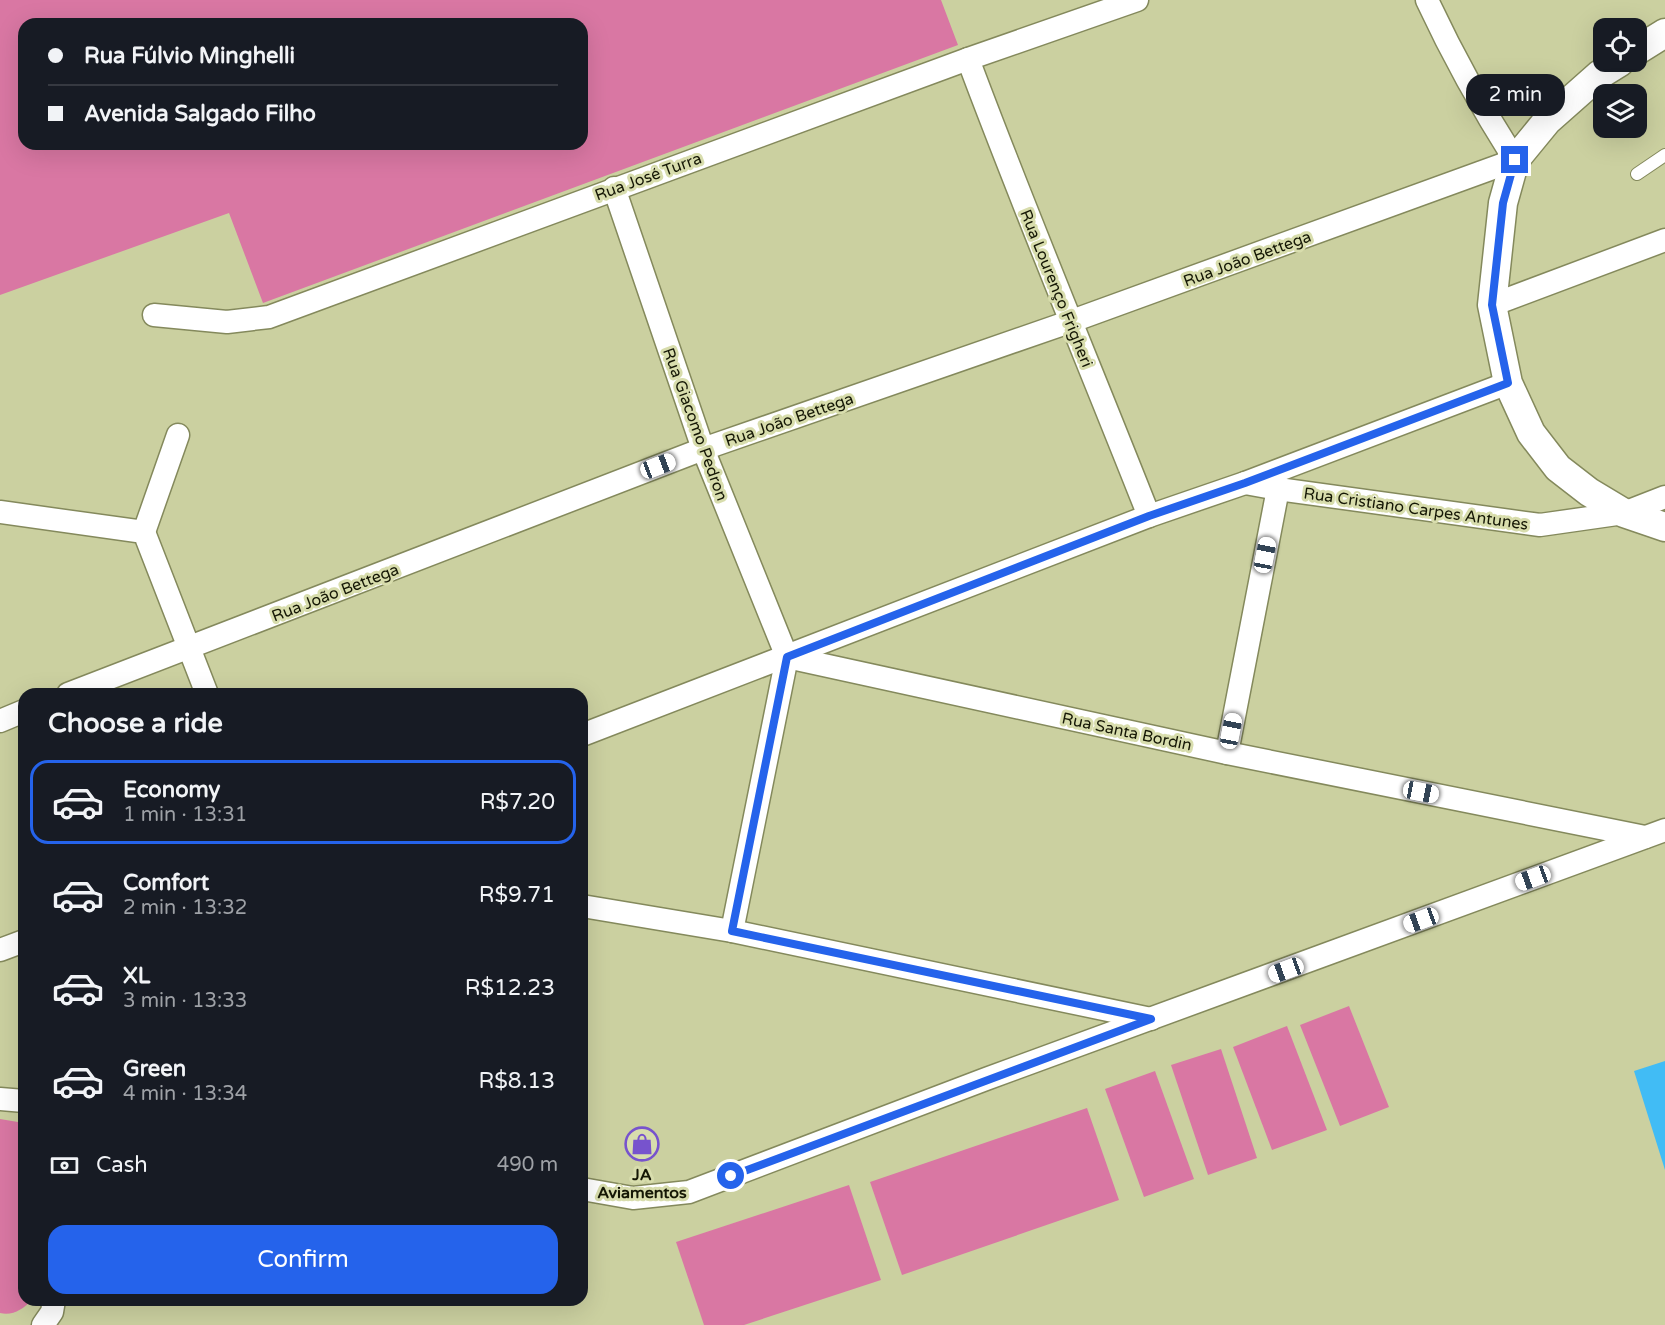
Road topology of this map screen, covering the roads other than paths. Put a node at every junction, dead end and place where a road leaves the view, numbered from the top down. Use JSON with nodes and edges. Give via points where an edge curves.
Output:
{"nodes":[{"id":1,"x":1137,"y":0,"type":"edge"},
{"id":2,"x":1427,"y":0,"type":"edge"},
{"id":3,"x":1665,"y":33,"type":"edge"},
{"id":4,"x":1647,"y":44,"type":"edge"},
{"id":5,"x":968,"y":59,"type":"junction"},
{"id":6,"x":1604,"y":72,"type":"edge"},
{"id":7,"x":1665,"y":155,"type":"edge"},
{"id":8,"x":1515,"y":160,"type":"junction"},
{"id":9,"x":1637,"y":174,"type":"dead end"},
{"id":10,"x":614,"y":188,"type":"junction"},
{"id":11,"x":1665,"y":240,"type":"edge"},
{"id":12,"x":1492,"y":305,"type":"junction"},
{"id":13,"x":154,"y":315,"type":"dead end"},
{"id":14,"x":1072,"y":321,"type":"junction"},
{"id":15,"x":1508,"y":383,"type":"junction"},
{"id":16,"x":178,"y":435,"type":"dead end"},
{"id":17,"x":703,"y":449,"type":"junction"},
{"id":18,"x":1245,"y":483,"type":"junction"},
{"id":19,"x":1278,"y":489,"type":"junction"},
{"id":20,"x":1665,"y":497,"type":"edge"},
{"id":21,"x":0,"y":512,"type":"edge"},
{"id":22,"x":1624,"y":513,"type":"junction"},
{"id":23,"x":1149,"y":516,"type":"junction"},
{"id":24,"x":1665,"y":527,"type":"edge"},
{"id":25,"x":144,"y":532,"type":"junction"},
{"id":26,"x":189,"y":648,"type":"junction"},
{"id":27,"x":787,"y":657,"type":"junction"},
{"id":28,"x":84,"y":688,"type":"edge"},
{"id":29,"x":205,"y":688,"type":"edge"},
{"id":30,"x":18,"y":714,"type":"edge"},
{"id":31,"x":0,"y":721,"type":"edge"},
{"id":32,"x":588,"y":733,"type":"edge"},
{"id":33,"x":1227,"y":753,"type":"junction"},
{"id":34,"x":1655,"y":833,"type":"edge"},
{"id":35,"x":588,"y":907,"type":"edge"},
{"id":36,"x":732,"y":931,"type":"junction"},
{"id":37,"x":18,"y":944,"type":"edge"},
{"id":38,"x":0,"y":950,"type":"edge"},
{"id":39,"x":1151,"y":1019,"type":"junction"},
{"id":40,"x":0,"y":1099,"type":"edge"},
{"id":41,"x":18,"y":1100,"type":"edge"},
{"id":42,"x":588,"y":1190,"type":"edge"},
{"id":43,"x":53,"y":1306,"type":"edge"},
{"id":44,"x":44,"y":1325,"type":"edge"}],
"edges":[{"from":1,"to":5,"type":"street","name":"Rua José Turra"},
{"from":2,"to":8,"type":"street","via":[[1482,108]]},
{"from":3,"to":4,"type":"street"},
{"from":5,"to":10,"type":"street","name":"Rua José Turra"},
{"from":5,"to":14,"type":"street","name":"Rua Lourenço Frigheri","via":[[1020,199]]},
{"from":6,"to":8,"type":"street","via":[[1547,121]]},
{"from":7,"to":9,"type":"lane"},
{"from":8,"to":12,"type":"street","via":[[1503,203]]},
{"from":8,"to":14,"type":"street","name":"Rua João Bettega"},
{"from":10,"to":13,"type":"street","name":"Rua José Turra","via":[[269,317],[227,322]]},
{"from":10,"to":17,"type":"street","name":"Rua Giacomo Pedron"},
{"from":11,"to":12,"type":"street"},
{"from":12,"to":15,"type":"street"},
{"from":14,"to":17,"type":"street","name":"Rua João Bettega"},
{"from":14,"to":23,"type":"street","name":"Rua Lourenço Frigheri"},
{"from":15,"to":18,"type":"street","name":"Rua Cristiano Carpes Antunes"},
{"from":15,"to":22,"type":"street","via":[[1531,433],[1558,468]]},
{"from":16,"to":25,"type":"street"},
{"from":17,"to":26,"type":"street","name":"Rua João Bettega"},
{"from":17,"to":27,"type":"street","name":"Rua Giacomo Pedron"},
{"from":18,"to":19,"type":"street","name":"Rua Cristiano Carpes Antunes"},
{"from":18,"to":23,"type":"street","name":"Rua Cristiano Carpes Antunes"},
{"from":19,"to":22,"type":"street","name":"Rua Cristiano Carpes Antunes","via":[[1540,525]]},
{"from":19,"to":33,"type":"street"},
{"from":20,"to":22,"type":"street","name":"Rua Cristiano Carpes Antunes"},
{"from":21,"to":25,"type":"street"},
{"from":22,"to":24,"type":"street"},
{"from":23,"to":27,"type":"street","name":"Rua Cristiano Carpes Antunes"},
{"from":25,"to":26,"type":"street"},
{"from":26,"to":28,"type":"street","name":"Rua João Bettega"},
{"from":26,"to":29,"type":"street"},
{"from":27,"to":32,"type":"street","name":"Rua Cristiano Carpes Antunes"},
{"from":27,"to":33,"type":"street","name":"Rua Santa Bordin"},
{"from":27,"to":36,"type":"street"},
{"from":30,"to":31,"type":"street"},
{"from":33,"to":34,"type":"street","name":"Rua Santa Bordin"},
{"from":34,"to":39,"type":"street"},
{"from":35,"to":36,"type":"street"},
{"from":36,"to":39,"type":"street"},
{"from":37,"to":38,"type":"street"},
{"from":39,"to":42,"type":"street","via":[[689,1192],[633,1198]]},
{"from":40,"to":41,"type":"street"},
{"from":43,"to":44,"type":"street"}]}
